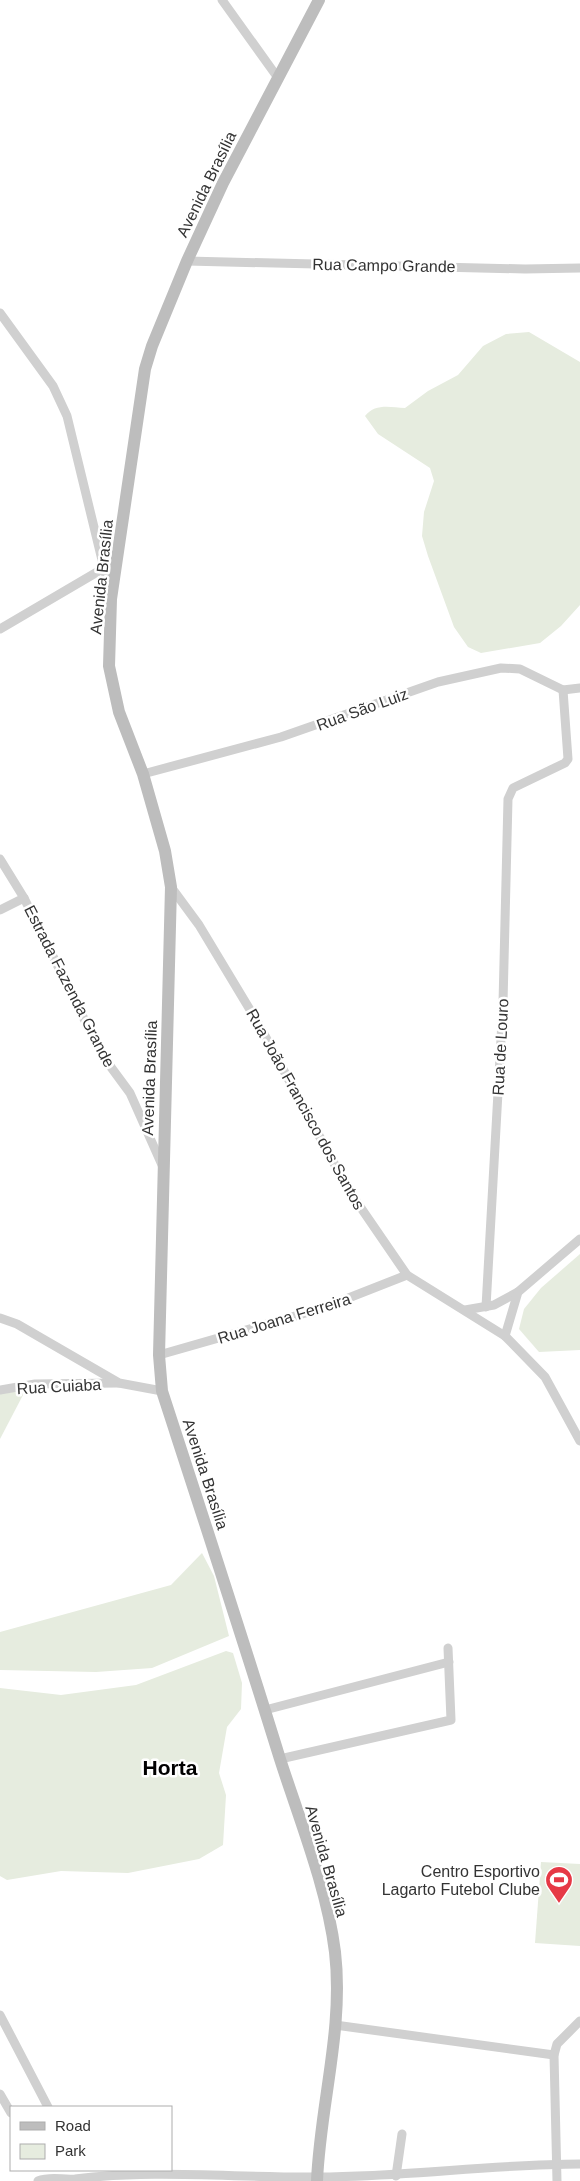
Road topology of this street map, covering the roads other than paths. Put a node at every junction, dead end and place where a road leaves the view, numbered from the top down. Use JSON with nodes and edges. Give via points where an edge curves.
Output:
{"nodes":[{"id":1,"x":222,"y":0,"type":"edge"},
{"id":2,"x":319,"y":0,"type":"edge"},
{"id":3,"x":278,"y":78,"type":"junction"},
{"id":4,"x":187,"y":261,"type":"junction"},
{"id":5,"x":580,"y":268,"type":"edge"},
{"id":6,"x":0,"y":313,"type":"edge"},
{"id":7,"x":104,"y":568,"type":"junction"},
{"id":8,"x":111,"y":599,"type":"junction"},
{"id":9,"x":0,"y":629,"type":"edge"},
{"id":10,"x":580,"y":688,"type":"edge"},
{"id":11,"x":563,"y":690,"type":"junction"},
{"id":12,"x":143,"y":774,"type":"junction"},
{"id":13,"x":0,"y":859,"type":"edge"},
{"id":14,"x":171,"y":887,"type":"junction"},
{"id":15,"x":24,"y":898,"type":"junction"},
{"id":16,"x":0,"y":910,"type":"edge"},
{"id":17,"x":163,"y":1168,"type":"junction"},
{"id":18,"x":580,"y":1239,"type":"edge"},
{"id":19,"x":407,"y":1275,"type":"junction"},
{"id":20,"x":518,"y":1292,"type":"junction"},
{"id":21,"x":486,"y":1307,"type":"junction"},
{"id":22,"x":466,"y":1310,"type":"junction"},
{"id":23,"x":0,"y":1318,"type":"edge"},
{"id":24,"x":504,"y":1336,"type":"junction"},
{"id":25,"x":159,"y":1355,"type":"junction"},
{"id":26,"x":119,"y":1383,"type":"junction"},
{"id":27,"x":0,"y":1390,"type":"edge"},
{"id":28,"x":162,"y":1391,"type":"junction"},
{"id":29,"x":580,"y":1441,"type":"edge"},
{"id":30,"x":448,"y":1648,"type":"dead end"},
{"id":31,"x":449,"y":1662,"type":"junction"},
{"id":32,"x":265,"y":1710,"type":"junction"},
{"id":33,"x":280,"y":1759,"type":"junction"},
{"id":34,"x":0,"y":2015,"type":"edge"},
{"id":35,"x":580,"y":2021,"type":"edge"},
{"id":36,"x":335,"y":2025,"type":"junction"},
{"id":37,"x":554,"y":2055,"type":"junction"},
{"id":38,"x":0,"y":2094,"type":"edge"},
{"id":39,"x":47,"y":2106,"type":"edge"},
{"id":40,"x":10,"y":2111,"type":"edge"},
{"id":41,"x":402,"y":2134,"type":"dead end"},
{"id":42,"x":556,"y":2164,"type":"junction"},
{"id":43,"x":580,"y":2164,"type":"edge"},
{"id":44,"x":82,"y":2173,"type":"edge"},
{"id":45,"x":396,"y":2176,"type":"junction"},
{"id":46,"x":317,"y":2179,"type":"edge"},
{"id":47,"x":41,"y":2180,"type":"edge"},
{"id":48,"x":558,"y":2181,"type":"edge"}],
"edges":[{"from":1,"to":3,"type":"street"},
{"from":2,"to":3,"type":"main road","name":"Avenida Brasília"},
{"from":3,"to":4,"type":"main road","name":"Avenida Brasília"},
{"from":4,"to":5,"type":"street","name":"Rua Campo Grande"},
{"from":4,"to":8,"type":"main road","name":"Avenida Brasília","via":[[145,369]]},
{"from":6,"to":7,"type":"street","via":[[50,381],[67,416]]},
{"from":7,"to":8,"type":"street"},
{"from":7,"to":9,"type":"street"},
{"from":8,"to":12,"type":"main road","name":"Avenida Brasília","via":[[109,666],[119,712]]},
{"from":10,"to":11,"type":"street"},
{"from":11,"to":12,"type":"street","name":"Rua São Luiz","via":[[520,669],[501,668],[432,684],[281,737]]},
{"from":11,"to":21,"type":"street","name":"Rua de Louro","via":[[569,755],[565,763],[513,788],[508,799],[503,1003]]},
{"from":12,"to":14,"type":"main road","name":"Avenida Brasília","via":[[165,851]]},
{"from":13,"to":15,"type":"street","name":"Estrada Fazenda Grande"},
{"from":14,"to":17,"type":"main road","name":"Avenida Brasília"},
{"from":14,"to":19,"type":"street","name":"Rua João Francisco dos Santos","via":[[199,924],[258,1023],[348,1189]]},
{"from":15,"to":16,"type":"street"},
{"from":15,"to":17,"type":"street","name":"Estrada Fazenda Grande","via":[[102,1055],[130,1093]]},
{"from":17,"to":25,"type":"main road","name":"Avenida Brasília"},
{"from":18,"to":20,"type":"street"},
{"from":19,"to":22,"type":"street","name":"Rua João Francisco dos Santos"},
{"from":19,"to":25,"type":"street","name":"Rua Joana Ferreira","via":[[323,1308]]},
{"from":20,"to":21,"type":"street"},
{"from":20,"to":24,"type":"street"},
{"from":21,"to":22,"type":"street"},
{"from":22,"to":24,"type":"street","name":"Rua João Francisco dos Santos"},
{"from":23,"to":26,"type":"street","via":[[17,1324]]},
{"from":24,"to":29,"type":"street","name":"Rua João Francisco dos Santos","via":[[545,1377]]},
{"from":25,"to":28,"type":"main road","name":"Avenida Brasília"},
{"from":26,"to":27,"type":"street","name":"Rua Cuiaba","via":[[35,1384]]},
{"from":26,"to":28,"type":"street"},
{"from":28,"to":32,"type":"main road","name":"Avenida Brasília"},
{"from":30,"to":31,"type":"street"},
{"from":31,"to":32,"type":"street"},
{"from":31,"to":33,"type":"street","via":[[451,1720]]},
{"from":32,"to":33,"type":"main road","name":"Avenida Brasília"},
{"from":33,"to":36,"type":"main road","name":"Avenida Brasília","via":[[321,1889],[334,1951],[337,1980]]},
{"from":34,"to":39,"type":"street"},
{"from":35,"to":37,"type":"street","via":[[557,2044]]},
{"from":36,"to":37,"type":"street"},
{"from":36,"to":46,"type":"main road","name":"Avenida Brasília"},
{"from":37,"to":42,"type":"street"},
{"from":38,"to":40,"type":"street"},
{"from":41,"to":45,"type":"street"},
{"from":42,"to":43,"type":"street"},
{"from":42,"to":45,"type":"street"},
{"from":42,"to":48,"type":"street"},
{"from":44,"to":46,"type":"street"},
{"from":44,"to":47,"type":"street"},
{"from":45,"to":46,"type":"street"}]}
